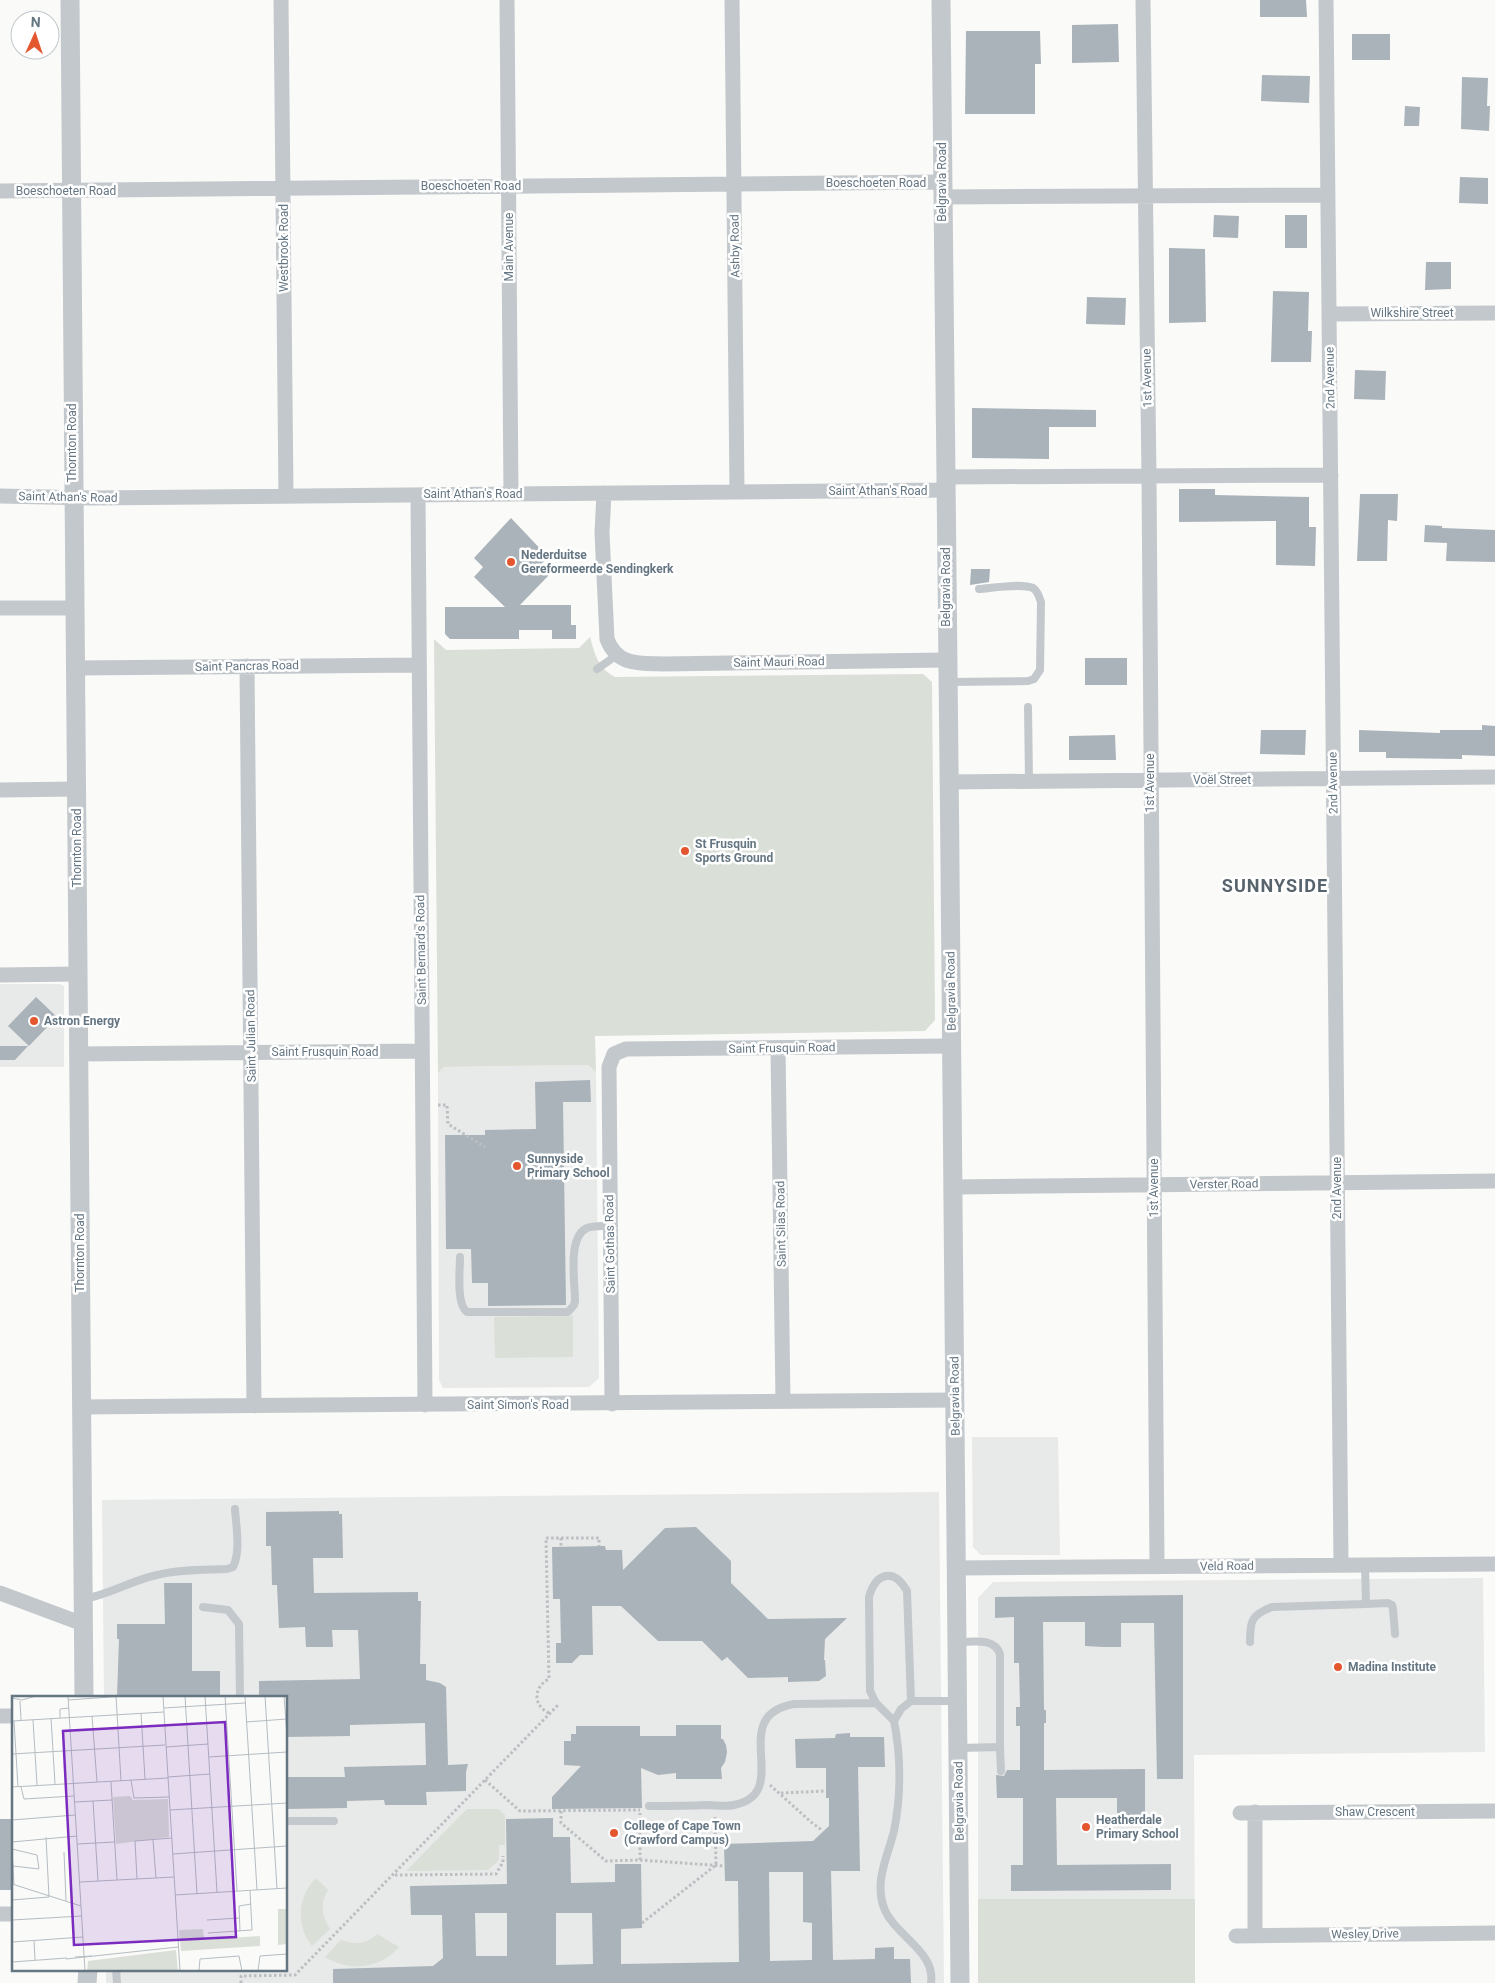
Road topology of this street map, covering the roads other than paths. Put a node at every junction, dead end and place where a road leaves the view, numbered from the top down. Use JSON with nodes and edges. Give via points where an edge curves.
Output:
{"nodes":[{"id":1,"x":70,"y":0,"type":"edge"},
{"id":2,"x":281,"y":0,"type":"edge"},
{"id":3,"x":507,"y":0,"type":"edge"},
{"id":4,"x":732,"y":0,"type":"edge"},
{"id":5,"x":941,"y":0,"type":"edge"},
{"id":6,"x":1143,"y":0,"type":"edge"},
{"id":7,"x":1326,"y":0,"type":"edge"},
{"id":8,"x":734,"y":184,"type":"junction"},
{"id":9,"x":508,"y":186,"type":"junction"},
{"id":10,"x":283,"y":188,"type":"junction"},
{"id":11,"x":942,"y":190,"type":"junction"},
{"id":12,"x":0,"y":191,"type":"edge"},
{"id":13,"x":72,"y":191,"type":"junction"},
{"id":14,"x":1328,"y":195,"type":"junction"},
{"id":15,"x":1144,"y":196,"type":"junction"},
{"id":16,"x":1495,"y":313,"type":"edge"},
{"id":17,"x":1329,"y":314,"type":"junction"},
{"id":18,"x":1330,"y":475,"type":"junction"},
{"id":19,"x":1148,"y":476,"type":"junction"},
{"id":20,"x":945,"y":484,"type":"junction"},
{"id":21,"x":737,"y":492,"type":"junction"},
{"id":22,"x":604,"y":493,"type":"junction"},
{"id":23,"x":511,"y":494,"type":"junction"},
{"id":24,"x":418,"y":495,"type":"junction"},
{"id":25,"x":0,"y":496,"type":"edge"},
{"id":26,"x":73,"y":496,"type":"junction"},
{"id":27,"x":286,"y":496,"type":"junction"},
{"id":28,"x":980,"y":589,"type":"dead end"},
{"id":29,"x":0,"y":608,"type":"edge"},
{"id":30,"x":75,"y":608,"type":"junction"},
{"id":31,"x":615,"y":654,"type":"junction"},
{"id":32,"x":946,"y":660,"type":"junction"},
{"id":33,"x":418,"y":664,"type":"junction"},
{"id":34,"x":247,"y":666,"type":"junction"},
{"id":35,"x":75,"y":668,"type":"junction"},
{"id":36,"x":596,"y":669,"type":"dead end"},
{"id":37,"x":947,"y":682,"type":"junction"},
{"id":38,"x":1028,"y":707,"type":"dead end"},
{"id":39,"x":1495,"y":777,"type":"edge"},
{"id":40,"x":1333,"y":779,"type":"junction"},
{"id":41,"x":1150,"y":780,"type":"junction"},
{"id":42,"x":1029,"y":781,"type":"junction"},
{"id":43,"x":949,"y":782,"type":"junction"},
{"id":44,"x":76,"y":789,"type":"junction"},
{"id":45,"x":0,"y":790,"type":"edge"},
{"id":46,"x":78,"y":974,"type":"junction"},
{"id":47,"x":0,"y":975,"type":"edge"},
{"id":48,"x":952,"y":1046,"type":"junction"},
{"id":49,"x":778,"y":1048,"type":"junction"},
{"id":50,"x":422,"y":1051,"type":"junction"},
{"id":51,"x":251,"y":1053,"type":"junction"},
{"id":52,"x":79,"y":1054,"type":"junction"},
{"id":53,"x":614,"y":1054,"type":"joint"},
{"id":54,"x":1495,"y":1181,"type":"edge"},
{"id":55,"x":1337,"y":1183,"type":"junction"},
{"id":56,"x":1154,"y":1185,"type":"junction"},
{"id":57,"x":953,"y":1187,"type":"junction"},
{"id":58,"x":610,"y":1226,"type":"junction"},
{"id":59,"x":460,"y":1257,"type":"dead end"},
{"id":60,"x":783,"y":1400,"type":"junction"},
{"id":61,"x":955,"y":1400,"type":"junction"},
{"id":62,"x":612,"y":1404,"type":"junction"},
{"id":63,"x":425,"y":1405,"type":"junction"},
{"id":64,"x":254,"y":1406,"type":"junction"},
{"id":65,"x":81,"y":1407,"type":"junction"},
{"id":66,"x":235,"y":1509,"type":"dead end"},
{"id":67,"x":1495,"y":1564,"type":"edge"},
{"id":68,"x":1340,"y":1565,"type":"junction"},
{"id":69,"x":1365,"y":1565,"type":"junction"},
{"id":70,"x":1157,"y":1567,"type":"junction"},
{"id":71,"x":958,"y":1568,"type":"junction"},
{"id":72,"x":0,"y":1593,"type":"edge"},
{"id":73,"x":83,"y":1600,"type":"junction"},
{"id":74,"x":1366,"y":1604,"type":"junction"},
{"id":75,"x":203,"y":1607,"type":"dead end"},
{"id":76,"x":84,"y":1624,"type":"junction"},
{"id":77,"x":1395,"y":1634,"type":"dead end"},
{"id":78,"x":958,"y":1642,"type":"junction"},
{"id":79,"x":1250,"y":1642,"type":"dead end"},
{"id":80,"x":84,"y":1696,"type":"edge"},
{"id":81,"x":240,"y":1696,"type":"edge"},
{"id":82,"x":911,"y":1701,"type":"junction"},
{"id":83,"x":958,"y":1701,"type":"junction"},
{"id":84,"x":876,"y":1703,"type":"junction"},
{"id":85,"x":894,"y":1721,"type":"junction"},
{"id":86,"x":1000,"y":1747,"type":"junction"},
{"id":87,"x":958,"y":1748,"type":"junction"},
{"id":88,"x":1001,"y":1771,"type":"dead end"},
{"id":89,"x":649,"y":1806,"type":"road end"},
{"id":90,"x":1495,"y":1811,"type":"edge"},
{"id":91,"x":288,"y":1821,"type":"edge"},
{"id":92,"x":334,"y":1821,"type":"dead end"},
{"id":93,"x":1495,"y":1933,"type":"edge"},
{"id":94,"x":1255,"y":1935,"type":"junction"},
{"id":95,"x":1236,"y":1936,"type":"dead end"},
{"id":96,"x":88,"y":1970,"type":"edge"},
{"id":97,"x":116,"y":1970,"type":"edge"},
{"id":98,"x":87,"y":1983,"type":"edge"},
{"id":99,"x":117,"y":1983,"type":"edge"},
{"id":100,"x":932,"y":1983,"type":"edge"},
{"id":101,"x":960,"y":1983,"type":"edge"}],
"edges":[{"from":1,"to":13,"type":"street","name":"Thornton Road"},
{"from":2,"to":10,"type":"street","name":"Westbrook Road"},
{"from":3,"to":9,"type":"street","name":"Main Avenue"},
{"from":4,"to":8,"type":"street","name":"Ashby Road"},
{"from":5,"to":11,"type":"street","name":"Belgravia Road"},
{"from":6,"to":15,"type":"street","name":"1st Avenue"},
{"from":7,"to":14,"type":"street","name":"2nd Avenue"},
{"from":8,"to":9,"type":"street","name":"Boeschoeten Road"},
{"from":8,"to":11,"type":"street","name":"Boeschoeten Road"},
{"from":8,"to":21,"type":"street","name":"Ashby Road"},
{"from":9,"to":10,"type":"street","name":"Boeschoeten Road"},
{"from":9,"to":23,"type":"street","name":"Main Avenue"},
{"from":10,"to":13,"type":"street","name":"Boeschoeten Road"},
{"from":10,"to":27,"type":"street","name":"Westbrook Road"},
{"from":11,"to":15,"type":"street","name":"Boeschoeten Road"},
{"from":11,"to":20,"type":"street","name":"Belgravia Road"},
{"from":12,"to":13,"type":"street","name":"Boeschoeten Road"},
{"from":13,"to":26,"type":"street","name":"Thornton Road"},
{"from":14,"to":15,"type":"street","name":"Boeschoeten Road"},
{"from":14,"to":17,"type":"street","name":"2nd Avenue"},
{"from":15,"to":19,"type":"street","name":"1st Avenue"},
{"from":16,"to":17,"type":"street","name":"Wilkshire Street"},
{"from":17,"to":18,"type":"street","name":"2nd Avenue"},
{"from":18,"to":19,"type":"street","name":"Saint Athan's Road"},
{"from":18,"to":40,"type":"street","name":"2nd Avenue"},
{"from":19,"to":20,"type":"street","name":"Saint Athan's Road"},
{"from":19,"to":41,"type":"street","name":"1st Avenue"},
{"from":20,"to":21,"type":"street","name":"Saint Athan's Road"},
{"from":20,"to":32,"type":"street","name":"Belgravia Road"},
{"from":21,"to":22,"type":"street","name":"Saint Athan's Road"},
{"from":22,"to":23,"type":"street","name":"Saint Athan's Road"},
{"from":22,"to":31,"type":"street","via":[[605,615],[607,639]]},
{"from":23,"to":24,"type":"street","name":"Saint Athan's Road"},
{"from":24,"to":27,"type":"street","name":"Saint Athan's Road"},
{"from":24,"to":33,"type":"street","name":"Saint Bernard's Road"},
{"from":25,"to":26,"type":"street","name":"Saint Athan's Road"},
{"from":26,"to":27,"type":"street","name":"Saint Athan's Road"},
{"from":26,"to":30,"type":"street","name":"Thornton Road"},
{"from":28,"to":37,"type":"lane","via":[[1028,587],[1039,594],[1040,670],[1034,679],[1028,681]]},
{"from":29,"to":30,"type":"street"},
{"from":30,"to":35,"type":"street","name":"Thornton Road"},
{"from":31,"to":32,"type":"street","name":"Saint Mauri Road","via":[[631,662],[664,664]]},
{"from":31,"to":36,"type":"lane"},
{"from":32,"to":37,"type":"street","name":"Belgravia Road"},
{"from":33,"to":34,"type":"street","name":"Saint Pancras Road"},
{"from":33,"to":50,"type":"street","name":"Saint Bernard's Road"},
{"from":34,"to":35,"type":"street","name":"Saint Pancras Road"},
{"from":34,"to":51,"type":"street","name":"Saint Julian Road"},
{"from":35,"to":44,"type":"street","name":"Thornton Road"},
{"from":37,"to":43,"type":"street","name":"Belgravia Road"},
{"from":38,"to":42,"type":"lane"},
{"from":39,"to":40,"type":"street","name":"Voël Street"},
{"from":40,"to":41,"type":"street","name":"Voël Street"},
{"from":40,"to":55,"type":"street","name":"2nd Avenue"},
{"from":41,"to":42,"type":"street","name":"Voël Street"},
{"from":41,"to":56,"type":"street","name":"1st Avenue"},
{"from":42,"to":43,"type":"street","name":"Voël Street"},
{"from":43,"to":48,"type":"street","name":"Belgravia Road"},
{"from":44,"to":45,"type":"street"},
{"from":44,"to":46,"type":"street","name":"Thornton Road"},
{"from":46,"to":47,"type":"street"},
{"from":46,"to":52,"type":"street","name":"Thornton Road"},
{"from":48,"to":49,"type":"street","name":"Saint Frusquin Road"},
{"from":48,"to":57,"type":"street","name":"Belgravia Road"},
{"from":49,"to":53,"type":"street","name":"Saint Frusquin Road","via":[[626,1049]]},
{"from":49,"to":60,"type":"street","name":"Saint Silas Road"},
{"from":50,"to":51,"type":"street","name":"Saint Frusquin Road"},
{"from":50,"to":63,"type":"street","name":"Saint Bernard's Road"},
{"from":51,"to":52,"type":"street","name":"Saint Frusquin Road"},
{"from":51,"to":64,"type":"street","name":"Saint Julian Road"},
{"from":52,"to":65,"type":"street","name":"Thornton Road"},
{"from":53,"to":58,"type":"street","name":"Saint Gothas Road","via":[[609,1067]]},
{"from":54,"to":55,"type":"street","name":"Verster Road"},
{"from":55,"to":56,"type":"street","name":"Verster Road"},
{"from":55,"to":68,"type":"street","name":"2nd Avenue"},
{"from":56,"to":57,"type":"street","name":"Verster Road"},
{"from":56,"to":70,"type":"street","name":"1st Avenue"},
{"from":57,"to":61,"type":"street","name":"Belgravia Road"},
{"from":58,"to":59,"type":"lane","via":[[589,1226],[576,1238],[575,1301],[568,1312],[463,1310],[460,1302]]},
{"from":58,"to":62,"type":"street","name":"Saint Gothas Road"},
{"from":60,"to":61,"type":"street","name":"Saint Simon's Road"},
{"from":60,"to":62,"type":"street","name":"Saint Simon's Road"},
{"from":61,"to":71,"type":"street","name":"Belgravia Road"},
{"from":62,"to":63,"type":"street","name":"Saint Simon's Road"},
{"from":63,"to":64,"type":"street","name":"Saint Simon's Road"},
{"from":64,"to":65,"type":"street","name":"Saint Simon's Road"},
{"from":65,"to":73,"type":"street","name":"Thornton Road"},
{"from":66,"to":73,"type":"lane","via":[[237,1552],[233,1567],[156,1575]]},
{"from":67,"to":69,"type":"street","name":"Veld Road"},
{"from":68,"to":69,"type":"street","name":"Veld Road"},
{"from":68,"to":70,"type":"street","name":"Veld Road"},
{"from":69,"to":74,"type":"lane"},
{"from":70,"to":71,"type":"street","name":"Veld Road"},
{"from":71,"to":78,"type":"street","name":"Belgravia Road"},
{"from":72,"to":76,"type":"street"},
{"from":73,"to":76,"type":"street","name":"Thornton Road"},
{"from":74,"to":77,"type":"lane","via":[[1392,1605]]},
{"from":74,"to":79,"type":"lane","via":[[1272,1607],[1254,1617],[1250,1626]]},
{"from":75,"to":81,"type":"lane","via":[[228,1610],[239,1624]]},
{"from":76,"to":80,"type":"street","name":"Thornton Road"},
{"from":78,"to":83,"type":"street","name":"Belgravia Road"},
{"from":78,"to":86,"type":"lane","via":[[988,1642],[998,1646]]},
{"from":82,"to":83,"type":"lane"},
{"from":82,"to":84,"type":"lane","via":[[907,1591],[901,1581],[891,1576],[880,1578],[872,1586],[869,1597],[870,1691]]},
{"from":82,"to":85,"type":"lane"},
{"from":83,"to":87,"type":"street","name":"Belgravia Road"},
{"from":84,"to":85,"type":"lane"},
{"from":84,"to":89,"type":"lane","via":[[783,1706],[766,1719],[762,1728],[762,1778],[754,1796],[734,1805]]},
{"from":85,"to":100,"type":"lane","via":[[899,1780],[894,1830],[883,1867],[883,1906],[893,1923],[928,1960],[933,1973]]},
{"from":86,"to":87,"type":"lane"},
{"from":86,"to":88,"type":"lane"},
{"from":87,"to":101,"type":"street","name":"Belgravia Road"},
{"from":90,"to":94,"type":"street","name":"Shaw Crescent","via":[[1248,1812]]},
{"from":91,"to":92,"type":"lane"},
{"from":93,"to":94,"type":"street","name":"Wesley Drive"},
{"from":94,"to":95,"type":"street","name":"Wesley Drive"},
{"from":96,"to":98,"type":"street"},
{"from":97,"to":99,"type":"lane"}]}
